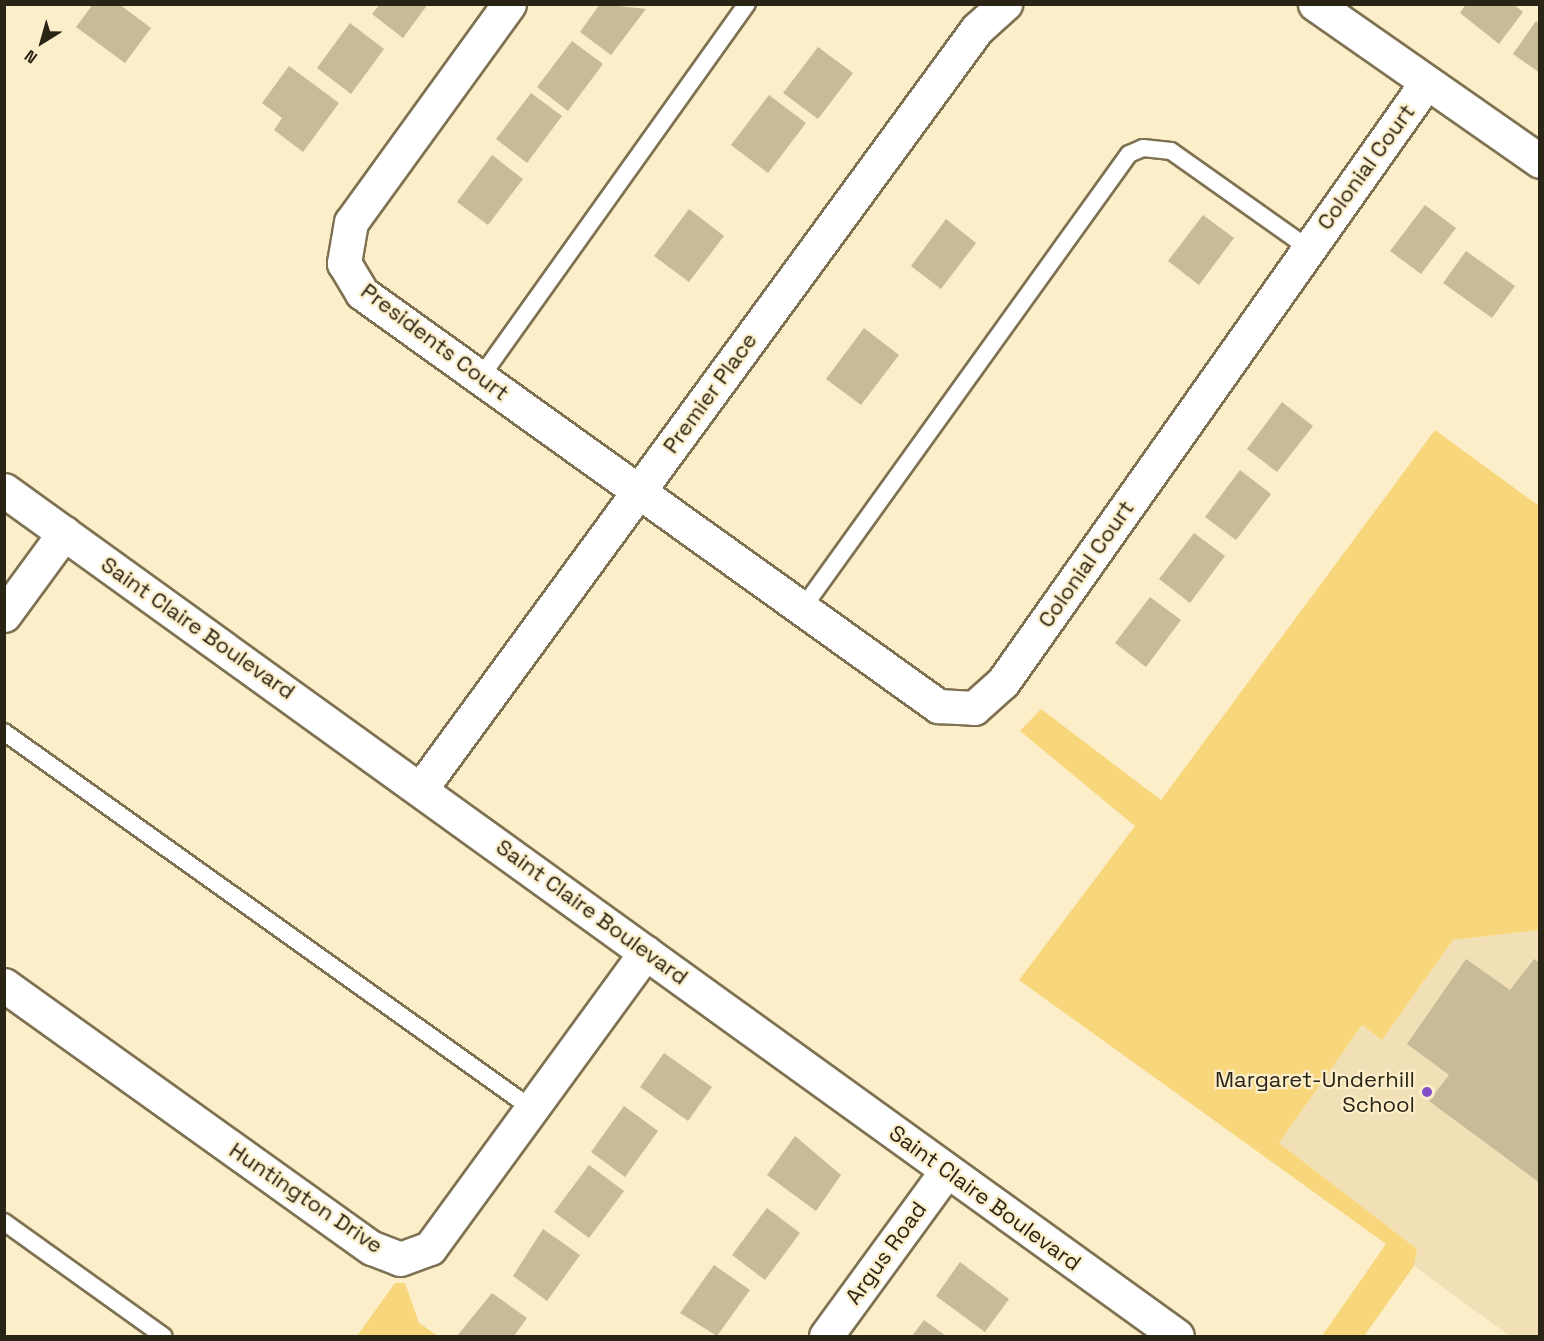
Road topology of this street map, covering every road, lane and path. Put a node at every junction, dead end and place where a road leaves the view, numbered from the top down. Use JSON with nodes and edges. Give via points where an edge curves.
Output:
{"nodes":[{"id":1,"x":509,"y":4,"type":"edge"},
{"id":2,"x":747,"y":4,"type":"edge"},
{"id":3,"x":1005,"y":4,"type":"edge"},
{"id":4,"x":1315,"y":4,"type":"edge"},
{"id":5,"x":1426,"y":83,"type":"junction"},
{"id":6,"x":1539,"y":161,"type":"edge"},
{"id":7,"x":1308,"y":248,"type":"junction"},
{"id":8,"x":480,"y":378,"type":"junction"},
{"id":9,"x":4,"y":490,"type":"edge"},
{"id":10,"x":638,"y":491,"type":"junction"},
{"id":11,"x":64,"y":533,"type":"junction"},
{"id":12,"x":802,"y":609,"type":"junction"},
{"id":13,"x":4,"y":615,"type":"edge"},
{"id":14,"x":4,"y":732,"type":"edge"},
{"id":15,"x":422,"y":787,"type":"junction"},
{"id":16,"x":646,"y":952,"type":"junction"},
{"id":17,"x":4,"y":985,"type":"edge"},
{"id":18,"x":531,"y":1108,"type":"junction"},
{"id":19,"x":946,"y":1170,"type":"junction"},
{"id":20,"x":4,"y":1222,"type":"edge"},
{"id":21,"x":163,"y":1336,"type":"edge"},
{"id":22,"x":826,"y":1336,"type":"edge"},
{"id":23,"x":1177,"y":1336,"type":"edge"}],
"edges":[{"from":1,"to":8,"type":"street","name":"Presidents Court","via":[[351,222],[344,263],[362,293]]},
{"from":2,"to":8,"type":"lane"},
{"from":3,"to":10,"type":"street","name":"Premier Place","via":[[977,29]]},
{"from":4,"to":5,"type":"street"},
{"from":5,"to":6,"type":"street"},
{"from":5,"to":7,"type":"street","name":"Colonial Court"},
{"from":7,"to":12,"type":"lane","via":[[1171,151],[1143,148],[1130,154]]},
{"from":7,"to":12,"type":"street","name":"Colonial Court","via":[[1003,682],[974,708],[938,706]]},
{"from":8,"to":10,"type":"street","name":"Presidents Court"},
{"from":9,"to":11,"type":"street","name":"Saint Claire Boulevard"},
{"from":10,"to":12,"type":"street","name":"Colonial Court"},
{"from":10,"to":15,"type":"street","name":"Premier Place"},
{"from":11,"to":13,"type":"street"},
{"from":11,"to":15,"type":"street","name":"Saint Claire Boulevard"},
{"from":14,"to":18,"type":"lane"},
{"from":15,"to":16,"type":"street","name":"Saint Claire Boulevard"},
{"from":16,"to":18,"type":"street","name":"Huntington Drive"},
{"from":16,"to":19,"type":"street","name":"Saint Claire Boulevard"},
{"from":17,"to":18,"type":"street","name":"Huntington Drive","via":[[372,1248],[400,1260],[430,1248]]},
{"from":19,"to":22,"type":"street","name":"Argus Road"},
{"from":19,"to":23,"type":"street","name":"Saint Claire Boulevard"},
{"from":20,"to":21,"type":"lane"}]}
